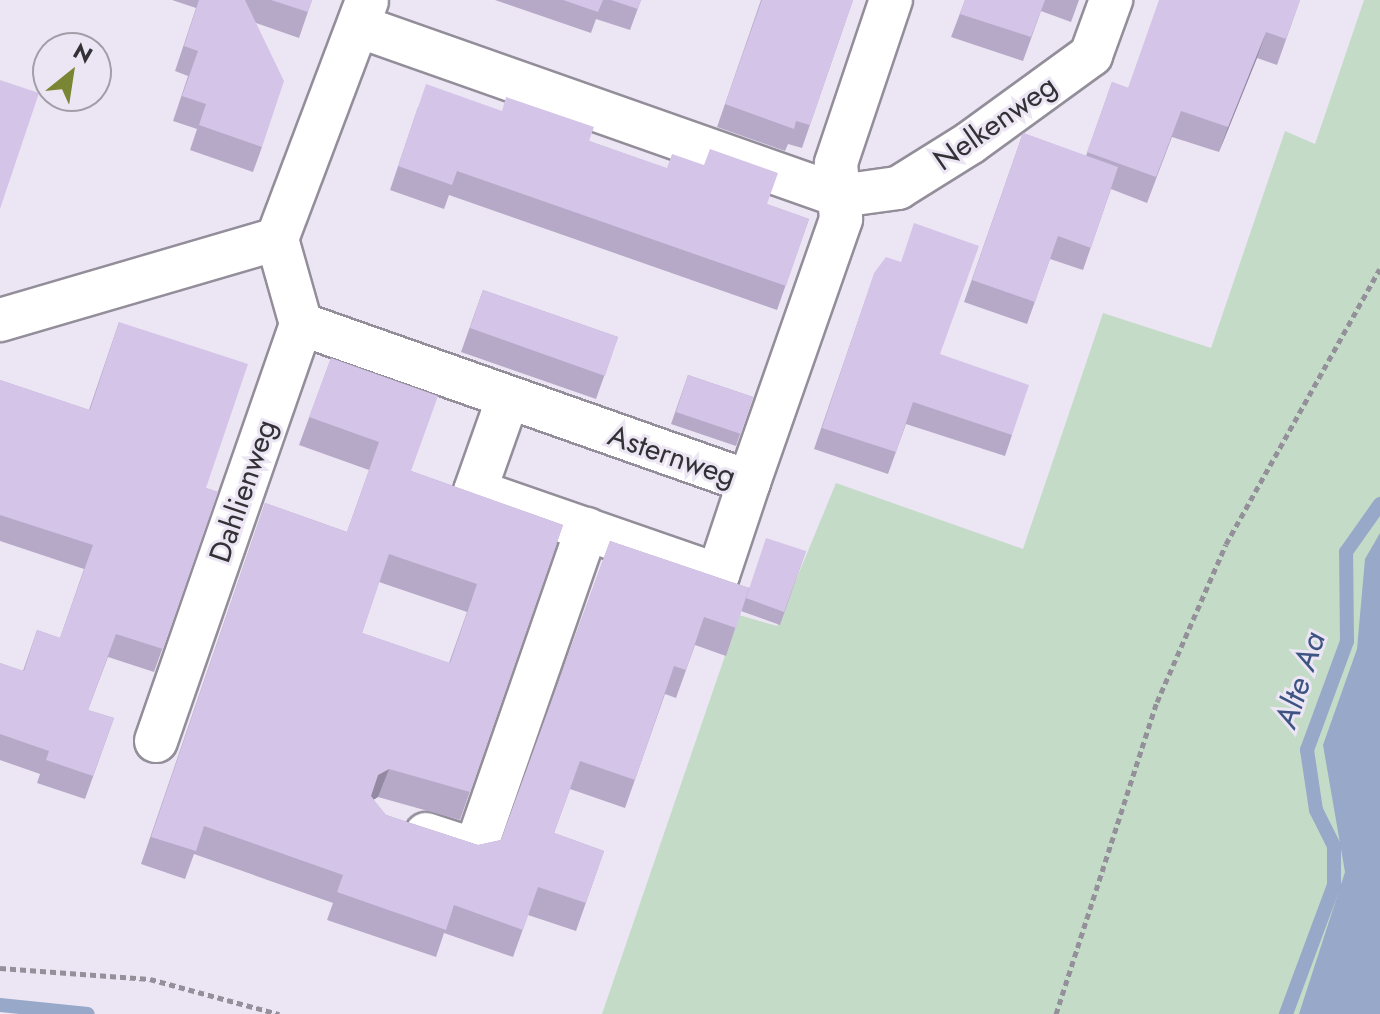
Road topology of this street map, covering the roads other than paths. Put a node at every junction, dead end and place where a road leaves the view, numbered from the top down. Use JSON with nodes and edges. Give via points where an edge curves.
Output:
{"nodes":[{"id":1,"x":891,"y":0,"type":"edge"},
{"id":2,"x":1111,"y":0,"type":"edge"},
{"id":3,"x":363,"y":13,"type":"edge"},
{"id":4,"x":840,"y":196,"type":"junction"},
{"id":5,"x":277,"y":239,"type":"junction"},
{"id":6,"x":0,"y":320,"type":"edge"},
{"id":7,"x":301,"y":324,"type":"junction"},
{"id":8,"x":508,"y":398,"type":"junction"},
{"id":9,"x":749,"y":482,"type":"junction"},
{"id":10,"x":587,"y":529,"type":"junction"},
{"id":11,"x":156,"y":741,"type":"dead end"},
{"id":12,"x":384,"y":820,"type":"edge"}],
"edges":[{"from":1,"to":4,"type":"street","via":[[836,163]]},
{"from":2,"to":4,"type":"street","name":"Nelkenweg","via":[[1091,55],[970,143],[898,188]]},
{"from":3,"to":4,"type":"street"},
{"from":3,"to":5,"type":"street"},
{"from":4,"to":9,"type":"street","via":[[841,219]]},
{"from":5,"to":6,"type":"street"},
{"from":5,"to":7,"type":"street"},
{"from":7,"to":8,"type":"street","name":"Asternweg"},
{"from":7,"to":11,"type":"street","name":"Dahlienweg"},
{"from":8,"to":9,"type":"street","name":"Asternweg"},
{"from":8,"to":10,"type":"street","name":"Asternweg","via":[[475,491]]},
{"from":9,"to":10,"type":"street","name":"Asternweg","via":[[718,575]]},
{"from":10,"to":12,"type":"street","via":[[475,850]]}]}
